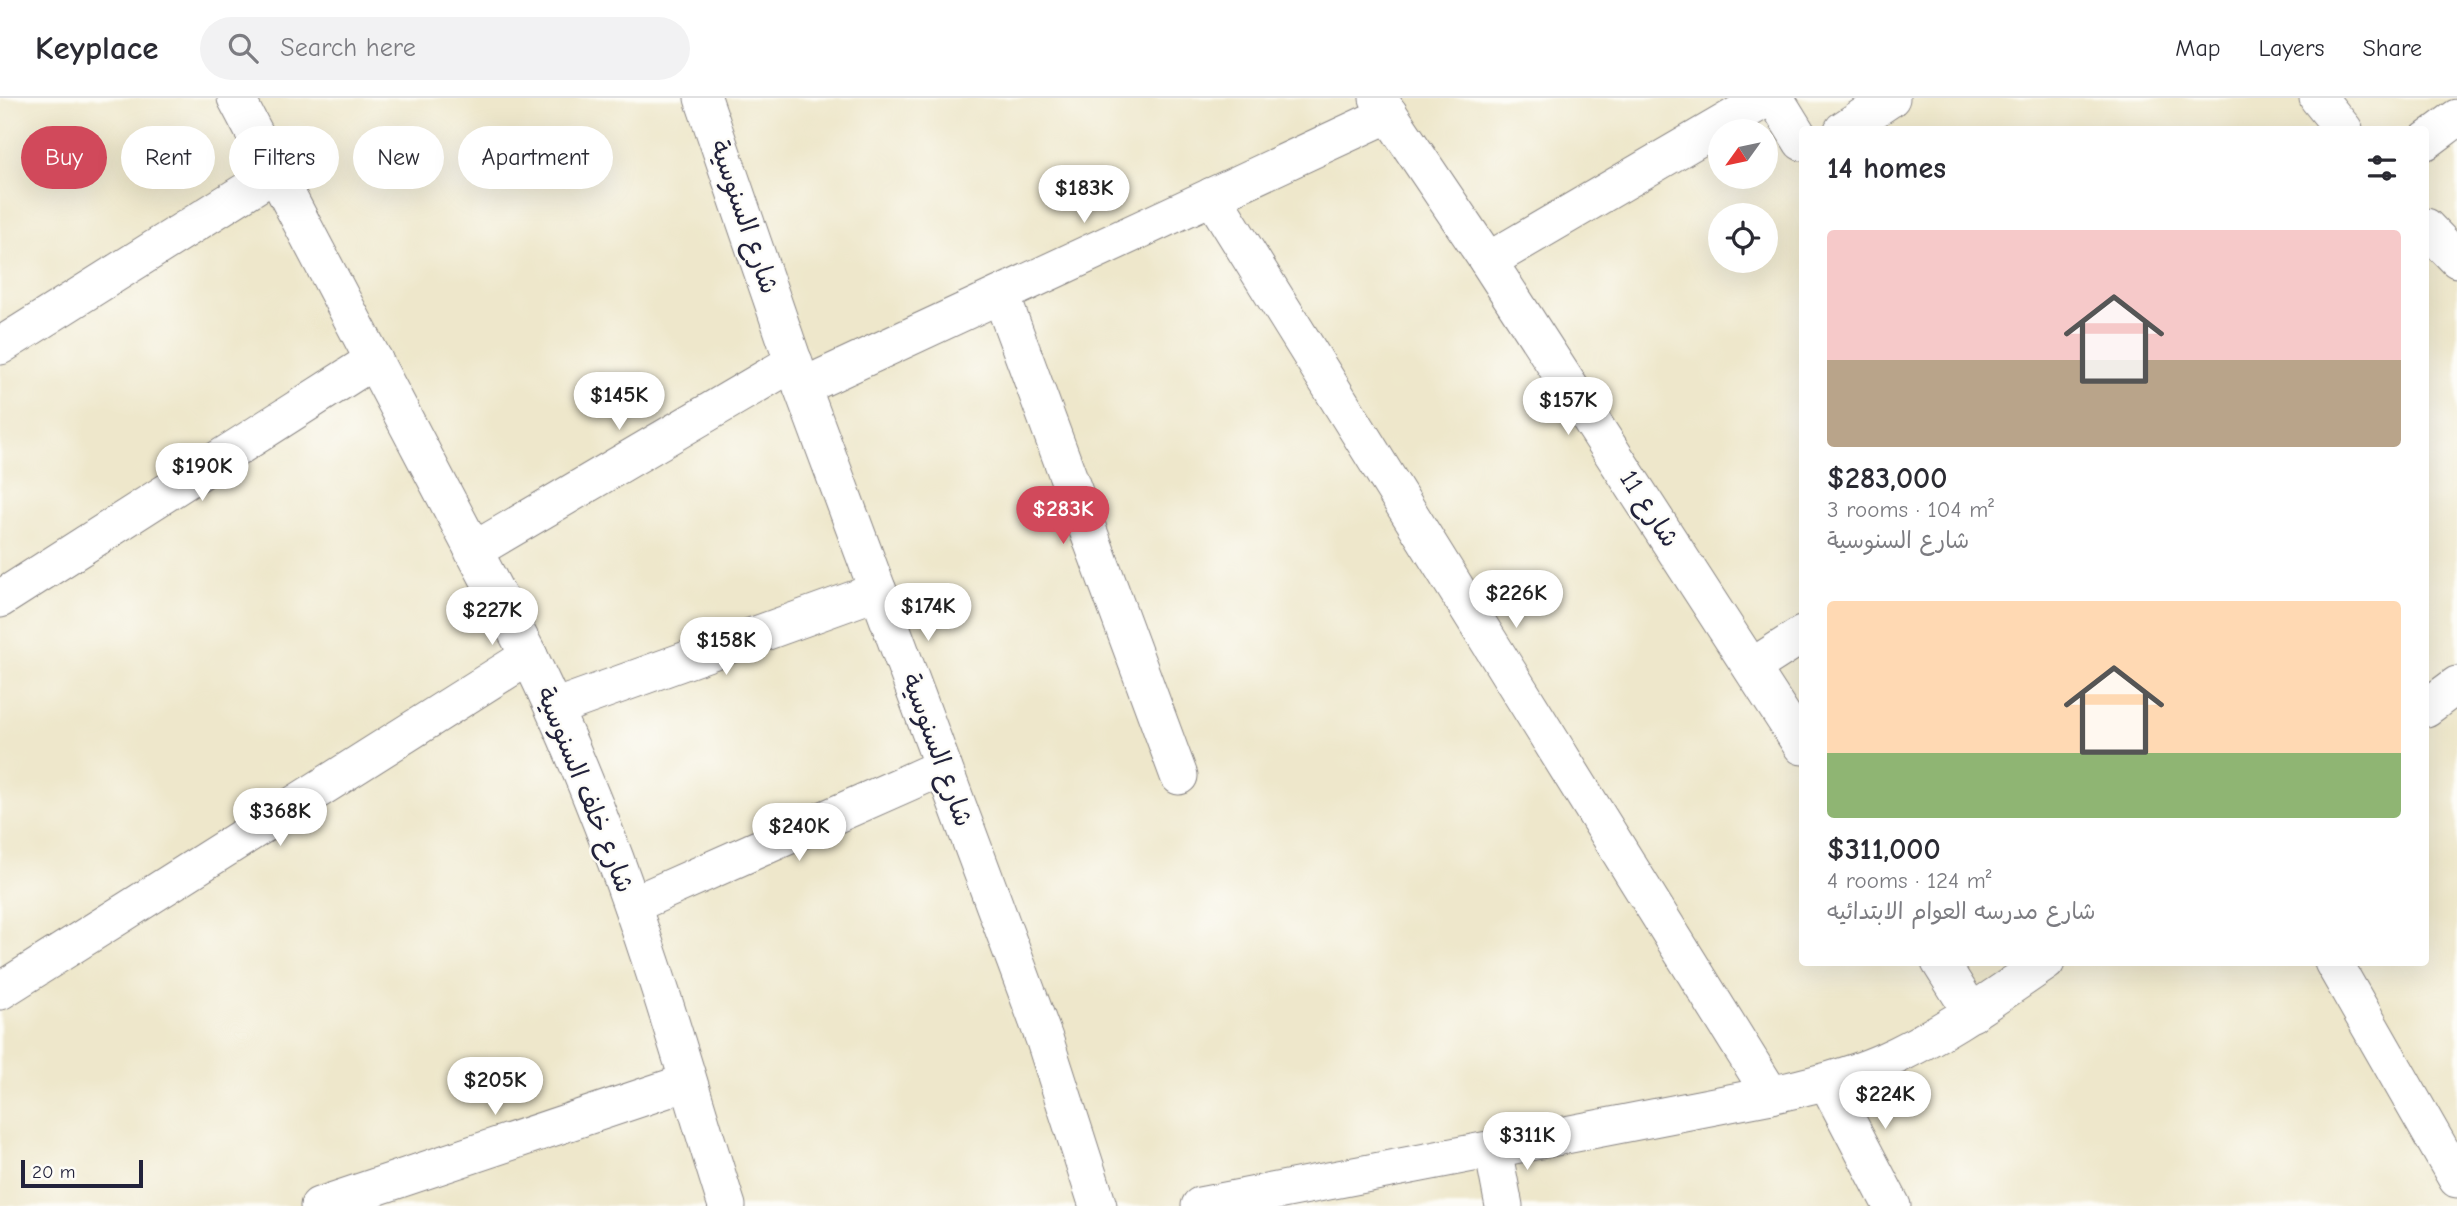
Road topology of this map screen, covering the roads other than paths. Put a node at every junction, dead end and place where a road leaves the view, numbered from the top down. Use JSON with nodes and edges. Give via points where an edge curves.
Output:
{"nodes":[{"id":1,"x":236,"y":98,"type":"edge"},
{"id":2,"x":703,"y":98,"type":"edge"},
{"id":3,"x":1767,"y":98,"type":"edge"},
{"id":4,"x":1775,"y":98,"type":"edge"},
{"id":5,"x":1891,"y":98,"type":"edge"},
{"id":6,"x":2318,"y":98,"type":"edge"},
{"id":7,"x":1383,"y":106,"type":"edge"},
{"id":8,"x":2457,"y":118,"type":"edge"},
{"id":9,"x":251,"y":126,"type":"edge"},
{"id":10,"x":1849,"y":126,"type":"edge"},
{"id":11,"x":2341,"y":126,"type":"edge"},
{"id":12,"x":1799,"y":137,"type":"edge"},
{"id":13,"x":2429,"y":139,"type":"edge"},
{"id":14,"x":250,"y":189,"type":"edge"},
{"id":15,"x":283,"y":189,"type":"edge"},
{"id":16,"x":1212,"y":196,"type":"junction"},
{"id":17,"x":2429,"y":234,"type":"edge"},
{"id":18,"x":2457,"y":259,"type":"edge"},
{"id":19,"x":1488,"y":261,"type":"junction"},
{"id":20,"x":1001,"y":295,"type":"junction"},
{"id":21,"x":0,"y":346,"type":"edge"},
{"id":22,"x":374,"y":360,"type":"junction"},
{"id":23,"x":798,"y":374,"type":"junction"},
{"id":24,"x":473,"y":551,"type":"junction"},
{"id":25,"x":878,"y":591,"type":"junction"},
{"id":26,"x":0,"y":599,"type":"edge"},
{"id":27,"x":1799,"y":637,"type":"edge"},
{"id":28,"x":529,"y":656,"type":"junction"},
{"id":29,"x":1752,"y":667,"type":"junction"},
{"id":30,"x":2457,"y":685,"type":"edge"},
{"id":31,"x":2429,"y":706,"type":"edge"},
{"id":32,"x":554,"y":708,"type":"junction"},
{"id":33,"x":1799,"y":741,"type":"edge"},
{"id":34,"x":943,"y":767,"type":"junction"},
{"id":35,"x":1180,"y":776,"type":"dead end"},
{"id":36,"x":632,"y":905,"type":"junction"},
{"id":37,"x":1943,"y":966,"type":"edge"},
{"id":38,"x":2040,"y":966,"type":"edge"},
{"id":39,"x":2335,"y":966,"type":"edge"},
{"id":40,"x":0,"y":991,"type":"edge"},
{"id":41,"x":1972,"y":1013,"type":"junction"},
{"id":42,"x":688,"y":1082,"type":"junction"},
{"id":43,"x":1827,"y":1082,"type":"junction"},
{"id":44,"x":1771,"y":1095,"type":"junction"},
{"id":45,"x":1493,"y":1149,"type":"junction"},
{"id":46,"x":2457,"y":1179,"type":"edge"},
{"id":47,"x":319,"y":1206,"type":"edge"},
{"id":48,"x":727,"y":1206,"type":"edge"},
{"id":49,"x":1098,"y":1206,"type":"edge"},
{"id":50,"x":1200,"y":1206,"type":"edge"},
{"id":51,"x":1504,"y":1206,"type":"edge"},
{"id":52,"x":1892,"y":1206,"type":"edge"}],
"edges":[{"from":1,"to":9,"type":"street","name":"شارع خلف السنوسية"},
{"from":2,"to":23,"type":"street","name":"شارع السنوسية"},
{"from":3,"to":19,"type":"street"},
{"from":4,"to":12,"type":"street"},
{"from":5,"to":10,"type":"street"},
{"from":6,"to":11,"type":"street"},
{"from":7,"to":16,"type":"street"},
{"from":7,"to":19,"type":"street","name":"شارع 11"},
{"from":8,"to":13,"type":"street"},
{"from":14,"to":21,"type":"street"},
{"from":15,"to":22,"type":"street","name":"شارع خلف السنوسية"},
{"from":16,"to":20,"type":"street"},
{"from":16,"to":44,"type":"street"},
{"from":17,"to":18,"type":"street"},
{"from":19,"to":29,"type":"street","name":"شارع 11"},
{"from":20,"to":23,"type":"street"},
{"from":20,"to":35,"type":"street"},
{"from":22,"to":24,"type":"street","name":"شارع خلف السنوسية"},
{"from":22,"to":26,"type":"street"},
{"from":23,"to":24,"type":"street"},
{"from":23,"to":25,"type":"street","name":"شارع السنوسية"},
{"from":24,"to":28,"type":"street","name":"شارع خلف السنوسية"},
{"from":25,"to":32,"type":"street"},
{"from":25,"to":34,"type":"street","name":"شارع السنوسية"},
{"from":27,"to":29,"type":"street"},
{"from":28,"to":32,"type":"street","name":"شارع خلف السنوسية"},
{"from":28,"to":40,"type":"street"},
{"from":29,"to":33,"type":"street","name":"شارع 11"},
{"from":30,"to":31,"type":"street"},
{"from":32,"to":36,"type":"street","name":"شارع خلف السنوسية"},
{"from":34,"to":36,"type":"street"},
{"from":34,"to":49,"type":"street","name":"شارع السنوسية","via":[[1045,1041]]},
{"from":36,"to":42,"type":"street","name":"شارع خلف السنوسية"},
{"from":37,"to":41,"type":"street"},
{"from":38,"to":41,"type":"street"},
{"from":39,"to":46,"type":"street"},
{"from":41,"to":43,"type":"street","via":[[1879,1063]]},
{"from":42,"to":47,"type":"street"},
{"from":42,"to":48,"type":"street","name":"شارع خلف السنوسية"},
{"from":43,"to":44,"type":"street"},
{"from":43,"to":52,"type":"street"},
{"from":44,"to":45,"type":"street"},
{"from":45,"to":50,"type":"street"},
{"from":45,"to":51,"type":"street"}]}
